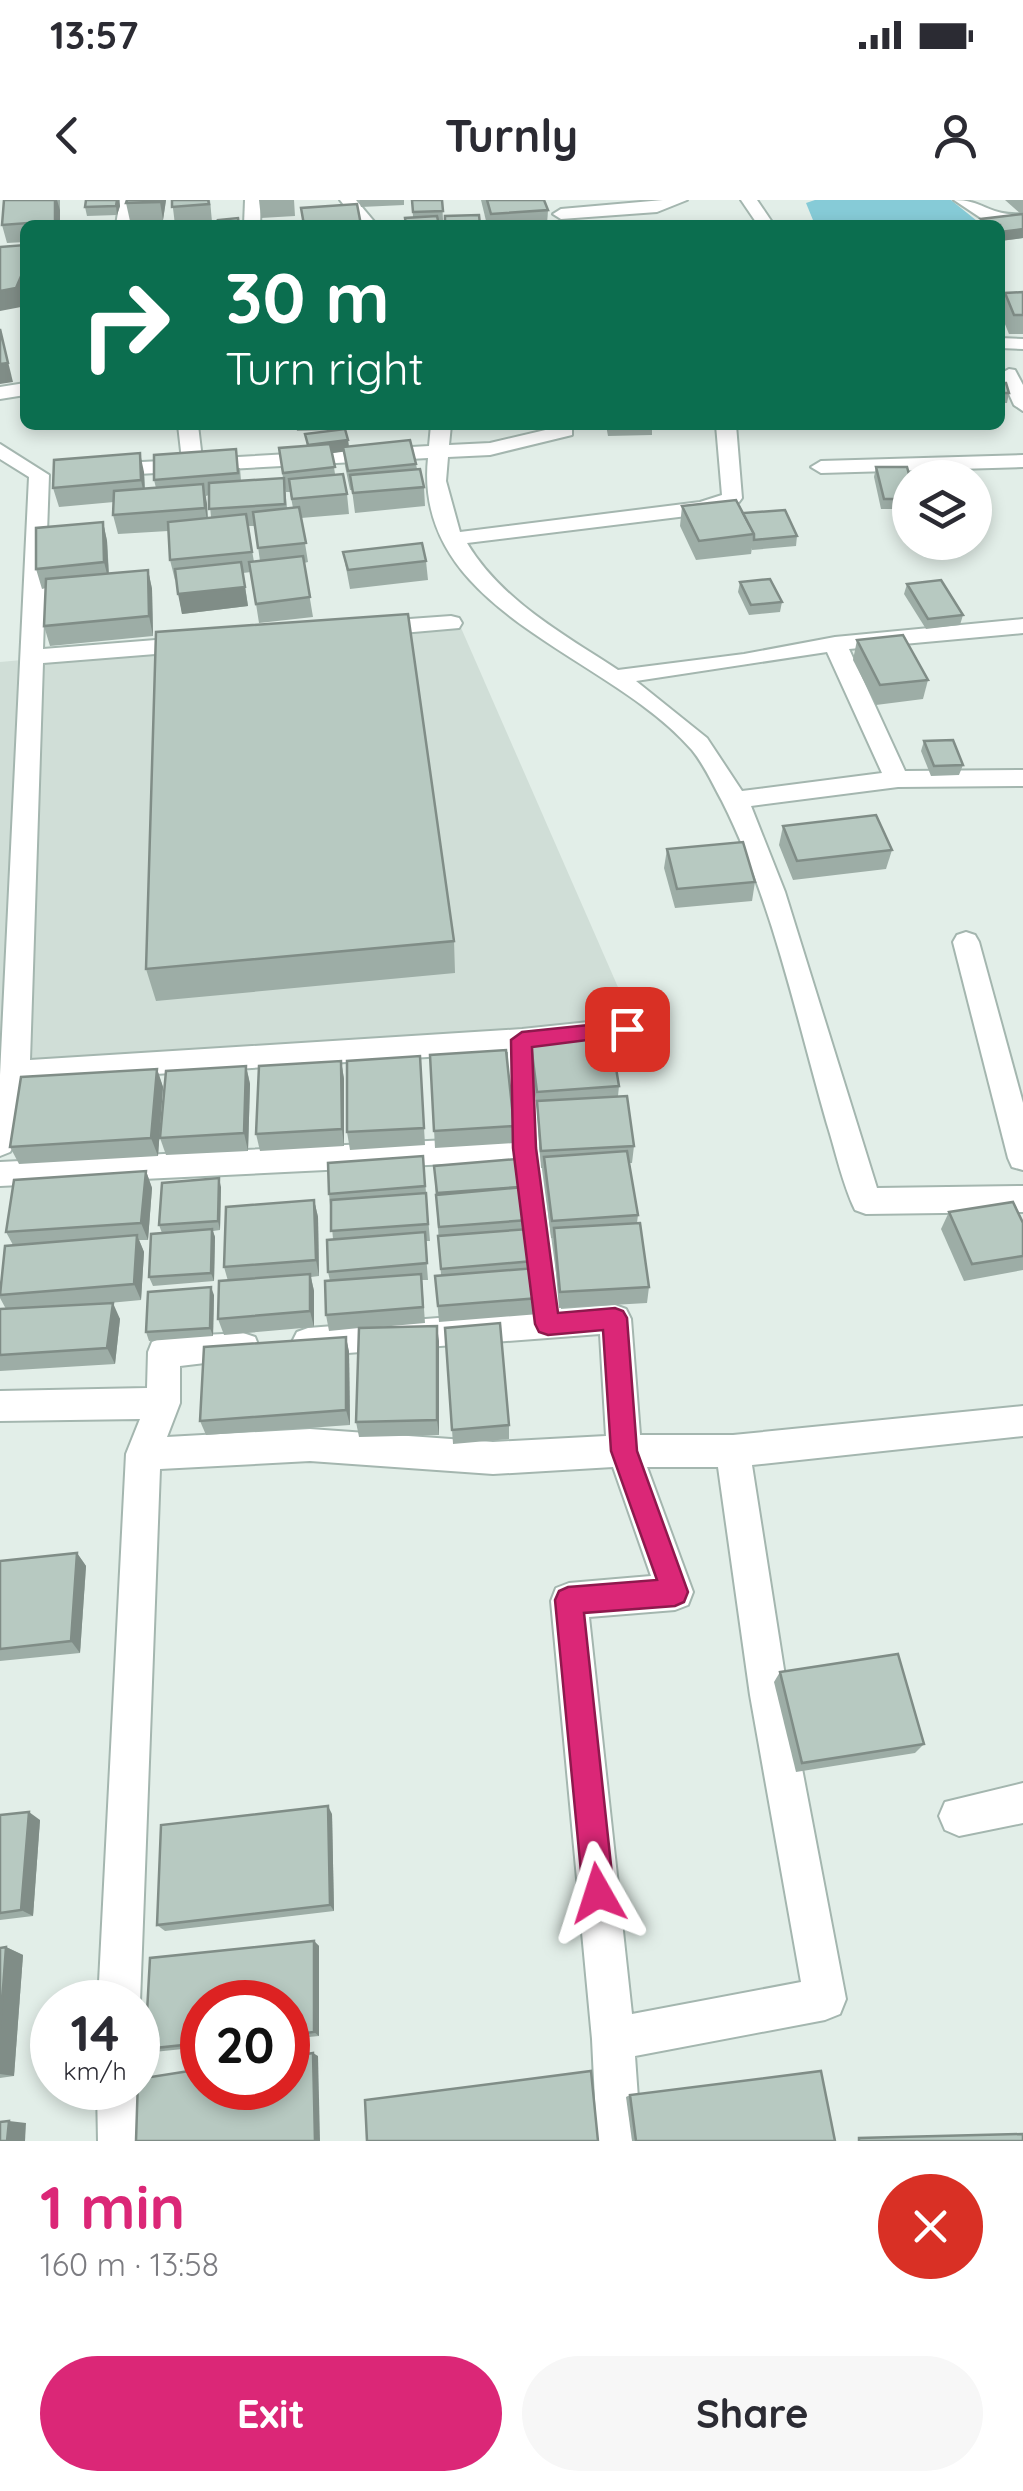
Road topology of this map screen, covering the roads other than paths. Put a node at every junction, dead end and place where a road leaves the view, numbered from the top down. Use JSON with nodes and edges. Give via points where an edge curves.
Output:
{"nodes":[{"id":1,"x":348,"y":200,"type":"edge"},
{"id":2,"x":680,"y":200,"type":"edge"},
{"id":3,"x":962,"y":200,"type":"edge"},
{"id":4,"x":657,"y":207,"type":"junction"},
{"id":5,"x":560,"y":213,"type":"edge"},
{"id":6,"x":366,"y":220,"type":"edge"},
{"id":7,"x":656,"y":220,"type":"edge"},
{"id":8,"x":993,"y":220,"type":"edge"},
{"id":9,"x":1005,"y":375,"type":"edge"},
{"id":10,"x":1023,"y":405,"type":"edge"},
{"id":11,"x":189,"y":430,"type":"edge"},
{"id":12,"x":564,"y":430,"type":"edge"},
{"id":13,"x":726,"y":430,"type":"edge"},
{"id":14,"x":438,"y":437,"type":"edge"},
{"id":15,"x":0,"y":450,"type":"edge"},
{"id":16,"x":1023,"y":461,"type":"edge"},
{"id":17,"x":193,"y":466,"type":"junction"},
{"id":18,"x":821,"y":468,"type":"dead end"},
{"id":19,"x":87,"y":471,"type":"edge"},
{"id":20,"x":450,"y":539,"type":"junction"},
{"id":21,"x":451,"y":622,"type":"dead end"},
{"id":22,"x":1021,"y":629,"type":"edge"},
{"id":23,"x":352,"y":631,"type":"edge"},
{"id":24,"x":215,"y":642,"type":"edge"},
{"id":25,"x":835,"y":644,"type":"junction"},
{"id":26,"x":32,"y":657,"type":"junction"},
{"id":27,"x":614,"y":676,"type":"junction"},
{"id":28,"x":1023,"y":778,"type":"edge"},
{"id":29,"x":898,"y":779,"type":"junction"},
{"id":30,"x":733,"y":800,"type":"junction"},
{"id":31,"x":966,"y":942,"type":"dead end"},
{"id":32,"x":627,"y":1029,"type":"dead end"},
{"id":33,"x":522,"y":1040,"type":"junction"},
{"id":34,"x":14,"y":1072,"type":"junction"},
{"id":35,"x":0,"y":1144,"type":"edge"},
{"id":36,"x":524,"y":1148,"type":"junction"},
{"id":37,"x":1023,"y":1158,"type":"edge"},
{"id":38,"x":0,"y":1174,"type":"edge"},
{"id":39,"x":1023,"y":1199,"type":"edge"},
{"id":40,"x":548,"y":1324,"type":"junction"},
{"id":41,"x":163,"y":1403,"type":"junction"},
{"id":42,"x":0,"y":1406,"type":"edge"},
{"id":43,"x":1023,"y":1420,"type":"edge"},
{"id":44,"x":624,"y":1451,"type":"junction"},
{"id":45,"x":733,"y":1451,"type":"junction"},
{"id":46,"x":143,"y":1454,"type":"junction"},
{"id":47,"x":1023,"y":1803,"type":"edge"},
{"id":48,"x":959,"y":1816,"type":"dead end"},
{"id":49,"x":120,"y":1980,"type":"edge"},
{"id":50,"x":613,"y":2040,"type":"junction"},
{"id":51,"x":119,"y":2110,"type":"edge"},
{"id":52,"x":120,"y":2141,"type":"edge"},
{"id":53,"x":619,"y":2141,"type":"edge"}],
"edges":[{"from":1,"to":6,"type":"street"},
{"from":2,"to":4,"type":"street"},
{"from":3,"to":8,"type":"street"},
{"from":4,"to":5,"type":"street"},
{"from":4,"to":7,"type":"street"},
{"from":9,"to":10,"type":"street"},
{"from":11,"to":17,"type":"street"},
{"from":12,"to":14,"type":"street","via":[[490,449]]},
{"from":13,"to":20,"type":"street","via":[[732,498],[703,508]]},
{"from":14,"to":17,"type":"street"},
{"from":14,"to":20,"type":"street","via":[[437,502]]},
{"from":15,"to":26,"type":"street","via":[[46,474]]},
{"from":16,"to":18,"type":"street"},
{"from":17,"to":19,"type":"street"},
{"from":20,"to":27,"type":"street","via":[[497,599]]},
{"from":21,"to":23,"type":"street"},
{"from":22,"to":25,"type":"street"},
{"from":24,"to":26,"type":"street","via":[[155,657]]},
{"from":25,"to":27,"type":"street"},
{"from":25,"to":29,"type":"street"},
{"from":26,"to":34,"type":"street"},
{"from":27,"to":30,"type":"street","via":[[701,746]]},
{"from":28,"to":29,"type":"street"},
{"from":29,"to":30,"type":"street"},
{"from":30,"to":39,"type":"street","via":[[768,878],[866,1201]]},
{"from":31,"to":37,"type":"street"},
{"from":32,"to":33,"type":"street"},
{"from":33,"to":34,"type":"street"},
{"from":33,"to":36,"type":"street"},
{"from":34,"to":35,"type":"street"},
{"from":36,"to":38,"type":"street"},
{"from":36,"to":40,"type":"street"},
{"from":40,"to":41,"type":"street","via":[[164,1352]]},
{"from":40,"to":44,"type":"street","via":[[615,1318]]},
{"from":41,"to":42,"type":"street"},
{"from":41,"to":46,"type":"street"},
{"from":43,"to":45,"type":"street"},
{"from":44,"to":45,"type":"street"},
{"from":44,"to":46,"type":"street","via":[[493,1458],[310,1444]]},
{"from":44,"to":50,"type":"street","via":[[675,1592],[568,1600]]},
{"from":45,"to":50,"type":"street","via":[[769,1695],[826,1999]]},
{"from":46,"to":49,"type":"street"},
{"from":47,"to":48,"type":"street"},
{"from":50,"to":53,"type":"street"},
{"from":51,"to":52,"type":"street"}]}
